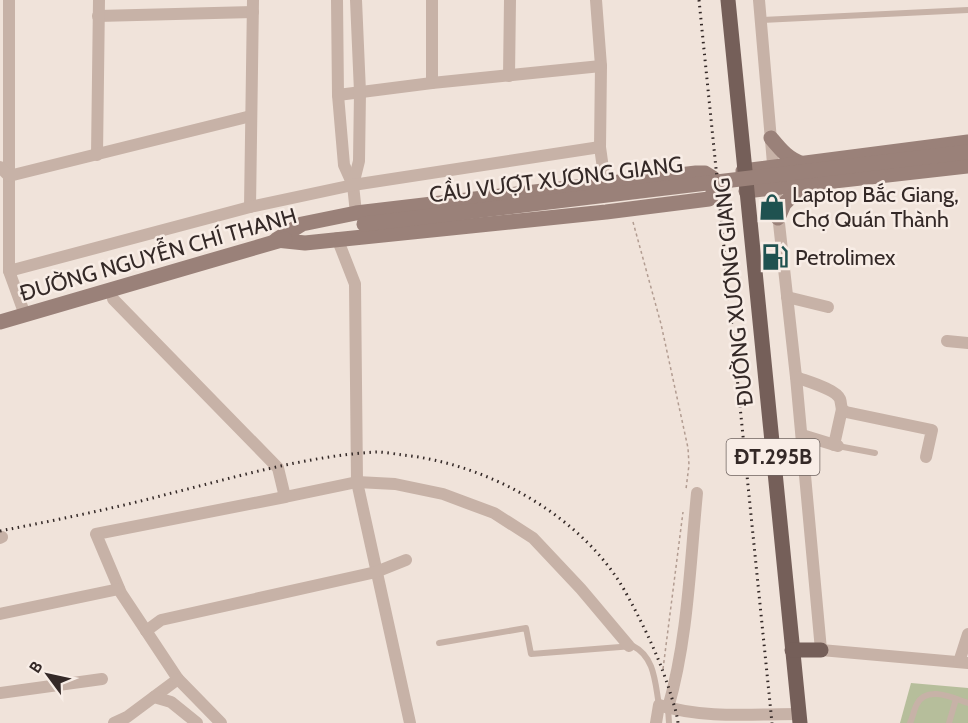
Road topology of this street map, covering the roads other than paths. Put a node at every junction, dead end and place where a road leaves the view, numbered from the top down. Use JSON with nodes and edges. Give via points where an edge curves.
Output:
{"nodes":[{"id":1,"x":9,"y":0,"type":"edge"},
{"id":2,"x":99,"y":0,"type":"edge"},
{"id":3,"x":338,"y":0,"type":"edge"},
{"id":4,"x":356,"y":0,"type":"edge"},
{"id":5,"x":432,"y":0,"type":"edge"},
{"id":6,"x":510,"y":0,"type":"edge"},
{"id":7,"x":596,"y":0,"type":"edge"},
{"id":8,"x":728,"y":0,"type":"edge"},
{"id":9,"x":759,"y":0,"type":"edge"},
{"id":10,"x":253,"y":6,"type":"edge"},
{"id":11,"x":968,"y":10,"type":"edge"},
{"id":12,"x":98,"y":16,"type":"junction"},
{"id":13,"x":761,"y":20,"type":"junction"},
{"id":14,"x":600,"y":66,"type":"junction"},
{"id":15,"x":509,"y":76,"type":"junction"},
{"id":16,"x":432,"y":83,"type":"junction"},
{"id":17,"x":360,"y":92,"type":"junction"},
{"id":18,"x":338,"y":95,"type":"junction"},
{"id":19,"x":251,"y":116,"type":"junction"},
{"id":20,"x":771,"y":138,"type":"junction"},
{"id":21,"x":968,"y":142,"type":"edge"},
{"id":22,"x":600,"y":147,"type":"junction"},
{"id":23,"x":968,"y":152,"type":"edge"},
{"id":24,"x":98,"y":155,"type":"junction"},
{"id":25,"x":799,"y":164,"type":"junction"},
{"id":26,"x":968,"y":166,"type":"edge"},
{"id":27,"x":773,"y":168,"type":"junction"},
{"id":28,"x":5,"y":171,"type":"edge"},
{"id":29,"x":743,"y":171,"type":"junction"},
{"id":30,"x":605,"y":183,"type":"junction"},
{"id":31,"x":801,"y":184,"type":"junction"},
{"id":32,"x":353,"y":185,"type":"junction"},
{"id":33,"x":775,"y":187,"type":"junction"},
{"id":34,"x":746,"y":191,"type":"junction"},
{"id":35,"x":250,"y":207,"type":"junction"},
{"id":36,"x":606,"y":212,"type":"junction"},
{"id":37,"x":778,"y":218,"type":"junction"},
{"id":38,"x":360,"y":219,"type":"junction"},
{"id":39,"x":337,"y":238,"type":"junction"},
{"id":40,"x":276,"y":240,"type":"junction"},
{"id":41,"x":9,"y":271,"type":"junction"},
{"id":42,"x":787,"y":297,"type":"junction"},
{"id":43,"x":113,"y":299,"type":"dead end"},
{"id":44,"x":828,"y":307,"type":"dead end"},
{"id":45,"x":25,"y":315,"type":"junction"},
{"id":46,"x":0,"y":322,"type":"edge"},
{"id":47,"x":946,"y":340,"type":"dead end"},
{"id":48,"x":968,"y":343,"type":"edge"},
{"id":49,"x":796,"y":377,"type":"junction"},
{"id":50,"x":842,"y":409,"type":"junction"},
{"id":51,"x":802,"y":435,"type":"junction"},
{"id":52,"x":836,"y":445,"type":"junction"},
{"id":53,"x":875,"y":453,"type":"dead end"},
{"id":54,"x":926,"y":457,"type":"dead end"},
{"id":55,"x":357,"y":482,"type":"junction"},
{"id":56,"x":692,"y":490,"type":"road end"},
{"id":57,"x":285,"y":497,"type":"junction"},
{"id":58,"x":406,"y":560,"type":"dead end"},
{"id":59,"x":376,"y":572,"type":"junction"},
{"id":60,"x":119,"y":589,"type":"junction"},
{"id":61,"x":0,"y":614,"type":"edge"},
{"id":62,"x":146,"y":632,"type":"junction"},
{"id":63,"x":968,"y":634,"type":"edge"},
{"id":64,"x":439,"y":643,"type":"dead end"},
{"id":65,"x":629,"y":646,"type":"junction"},
{"id":66,"x":792,"y":650,"type":"junction"},
{"id":67,"x":821,"y":650,"type":"junction"},
{"id":68,"x":964,"y":663,"type":"edge"},
{"id":69,"x":102,"y":679,"type":"dead end"},
{"id":70,"x":178,"y":680,"type":"junction"},
{"id":71,"x":0,"y":693,"type":"edge"},
{"id":72,"x":154,"y":697,"type":"junction"},
{"id":73,"x":956,"y":699,"type":"junction"},
{"id":74,"x":968,"y":703,"type":"edge"},
{"id":75,"x":664,"y":707,"type":"junction"},
{"id":76,"x":800,"y":718,"type":"edge"},
{"id":77,"x":114,"y":723,"type":"edge"},
{"id":78,"x":197,"y":723,"type":"edge"},
{"id":79,"x":221,"y":723,"type":"edge"},
{"id":80,"x":410,"y":723,"type":"edge"},
{"id":81,"x":656,"y":723,"type":"edge"},
{"id":82,"x":669,"y":723,"type":"edge"},
{"id":83,"x":910,"y":723,"type":"edge"},
{"id":84,"x":949,"y":723,"type":"edge"}],
"edges":[{"from":1,"to":28,"type":"street"},
{"from":2,"to":12,"type":"street"},
{"from":3,"to":18,"type":"street"},
{"from":4,"to":17,"type":"street"},
{"from":5,"to":16,"type":"street"},
{"from":6,"to":15,"type":"street"},
{"from":7,"to":14,"type":"street"},
{"from":8,"to":29,"type":"main road","name":"ĐƯỜNG XƯƠNG GIANG","number":"ĐT.295B"},
{"from":9,"to":13,"type":"street"},
{"from":10,"to":12,"type":"street"},
{"from":10,"to":19,"type":"street"},
{"from":11,"to":13,"type":"lane"},
{"from":12,"to":24,"type":"street"},
{"from":13,"to":20,"type":"street"},
{"from":14,"to":15,"type":"street"},
{"from":14,"to":22,"type":"street"},
{"from":15,"to":16,"type":"street"},
{"from":16,"to":17,"type":"street"},
{"from":17,"to":18,"type":"street"},
{"from":17,"to":32,"type":"street","via":[[359,161]]},
{"from":18,"to":32,"type":"street","via":[[344,165]]},
{"from":19,"to":24,"type":"street"},
{"from":19,"to":35,"type":"street"},
{"from":20,"to":25,"type":"street"},
{"from":20,"to":27,"type":"street"},
{"from":21,"to":25,"type":"street"},
{"from":22,"to":30,"type":"street"},
{"from":22,"to":32,"type":"street"},
{"from":23,"to":38,"type":"street","name":"CẦU VƯỢT XƯƠNG GIANG","bridge":true},
{"from":24,"to":28,"type":"street"},
{"from":25,"to":27,"type":"street"},
{"from":25,"to":31,"type":"street","via":[[788,172],[788,178]]},
{"from":26,"to":31,"type":"street"},
{"from":27,"to":29,"type":"street"},
{"from":27,"to":33,"type":"street"},
{"from":28,"to":41,"type":"street"},
{"from":29,"to":34,"type":"main road","name":"ĐƯỜNG XƯƠNG GIANG","number":"ĐT.295B"},
{"from":30,"to":36,"type":"street"},
{"from":30,"to":36,"type":"street","via":[[696,173],[713,178],[713,195],[709,199]]},
{"from":30,"to":38,"type":"street"},
{"from":31,"to":33,"type":"street"},
{"from":31,"to":37,"type":"street"},
{"from":32,"to":35,"type":"street"},
{"from":32,"to":38,"type":"street"},
{"from":33,"to":34,"type":"street"},
{"from":33,"to":37,"type":"street"},
{"from":34,"to":66,"type":"main road","name":"ĐƯỜNG XƯƠNG GIANG","number":"ĐT.295B"},
{"from":35,"to":41,"type":"street"},
{"from":36,"to":39,"type":"street"},
{"from":37,"to":42,"type":"street"},
{"from":38,"to":40,"type":"street","name":"ĐƯỜNG NGUYỄN CHÍ THANH"},
{"from":39,"to":40,"type":"street","via":[[305,243]]},
{"from":39,"to":55,"type":"street","via":[[355,284]]},
{"from":40,"to":45,"type":"street","name":"ĐƯỜNG NGUYỄN CHÍ THANH"},
{"from":41,"to":45,"type":"street"},
{"from":42,"to":44,"type":"street"},
{"from":42,"to":49,"type":"street"},
{"from":43,"to":57,"type":"street","via":[[278,468]]},
{"from":45,"to":46,"type":"street","name":"ĐƯỜNG NGUYỄN CHÍ THANH"},
{"from":47,"to":48,"type":"street"},
{"from":49,"to":50,"type":"street","via":[[837,395]]},
{"from":49,"to":51,"type":"street"},
{"from":50,"to":52,"type":"street"},
{"from":50,"to":54,"type":"street","via":[[932,430]]},
{"from":51,"to":52,"type":"street"},
{"from":51,"to":67,"type":"street"},
{"from":52,"to":53,"type":"lane"},
{"from":55,"to":57,"type":"street"},
{"from":55,"to":59,"type":"street"},
{"from":55,"to":65,"type":"street","via":[[395,484],[443,494],[494,513],[534,538]]},
{"from":56,"to":75,"type":"street","via":[[682,648],[678,676]]},
{"from":57,"to":60,"type":"street","via":[[96,534]]},
{"from":58,"to":59,"type":"street"},
{"from":59,"to":62,"type":"street","via":[[161,620]]},
{"from":59,"to":80,"type":"street"},
{"from":60,"to":61,"type":"street"},
{"from":60,"to":62,"type":"street"},
{"from":62,"to":70,"type":"street"},
{"from":63,"to":68,"type":"street"},
{"from":64,"to":65,"type":"lane","via":[[526,628],[531,654]]},
{"from":65,"to":75,"type":"lane","via":[[643,651]]},
{"from":66,"to":67,"type":"main road"},
{"from":66,"to":76,"type":"main road","name":"ĐƯỜNG XƯƠNG GIANG","number":"ĐT.295B"},
{"from":67,"to":68,"type":"street"},
{"from":69,"to":71,"type":"street"},
{"from":70,"to":72,"type":"street"},
{"from":70,"to":79,"type":"street"},
{"from":72,"to":77,"type":"street"},
{"from":72,"to":78,"type":"street","via":[[171,702]]},
{"from":73,"to":74,"type":"lane"},
{"from":73,"to":83,"type":"lane","via":[[935,694],[923,697]]},
{"from":73,"to":84,"type":"lane"},
{"from":75,"to":76,"type":"street","via":[[723,715]]},
{"from":75,"to":81,"type":"street"},
{"from":75,"to":82,"type":"lane"}]}
